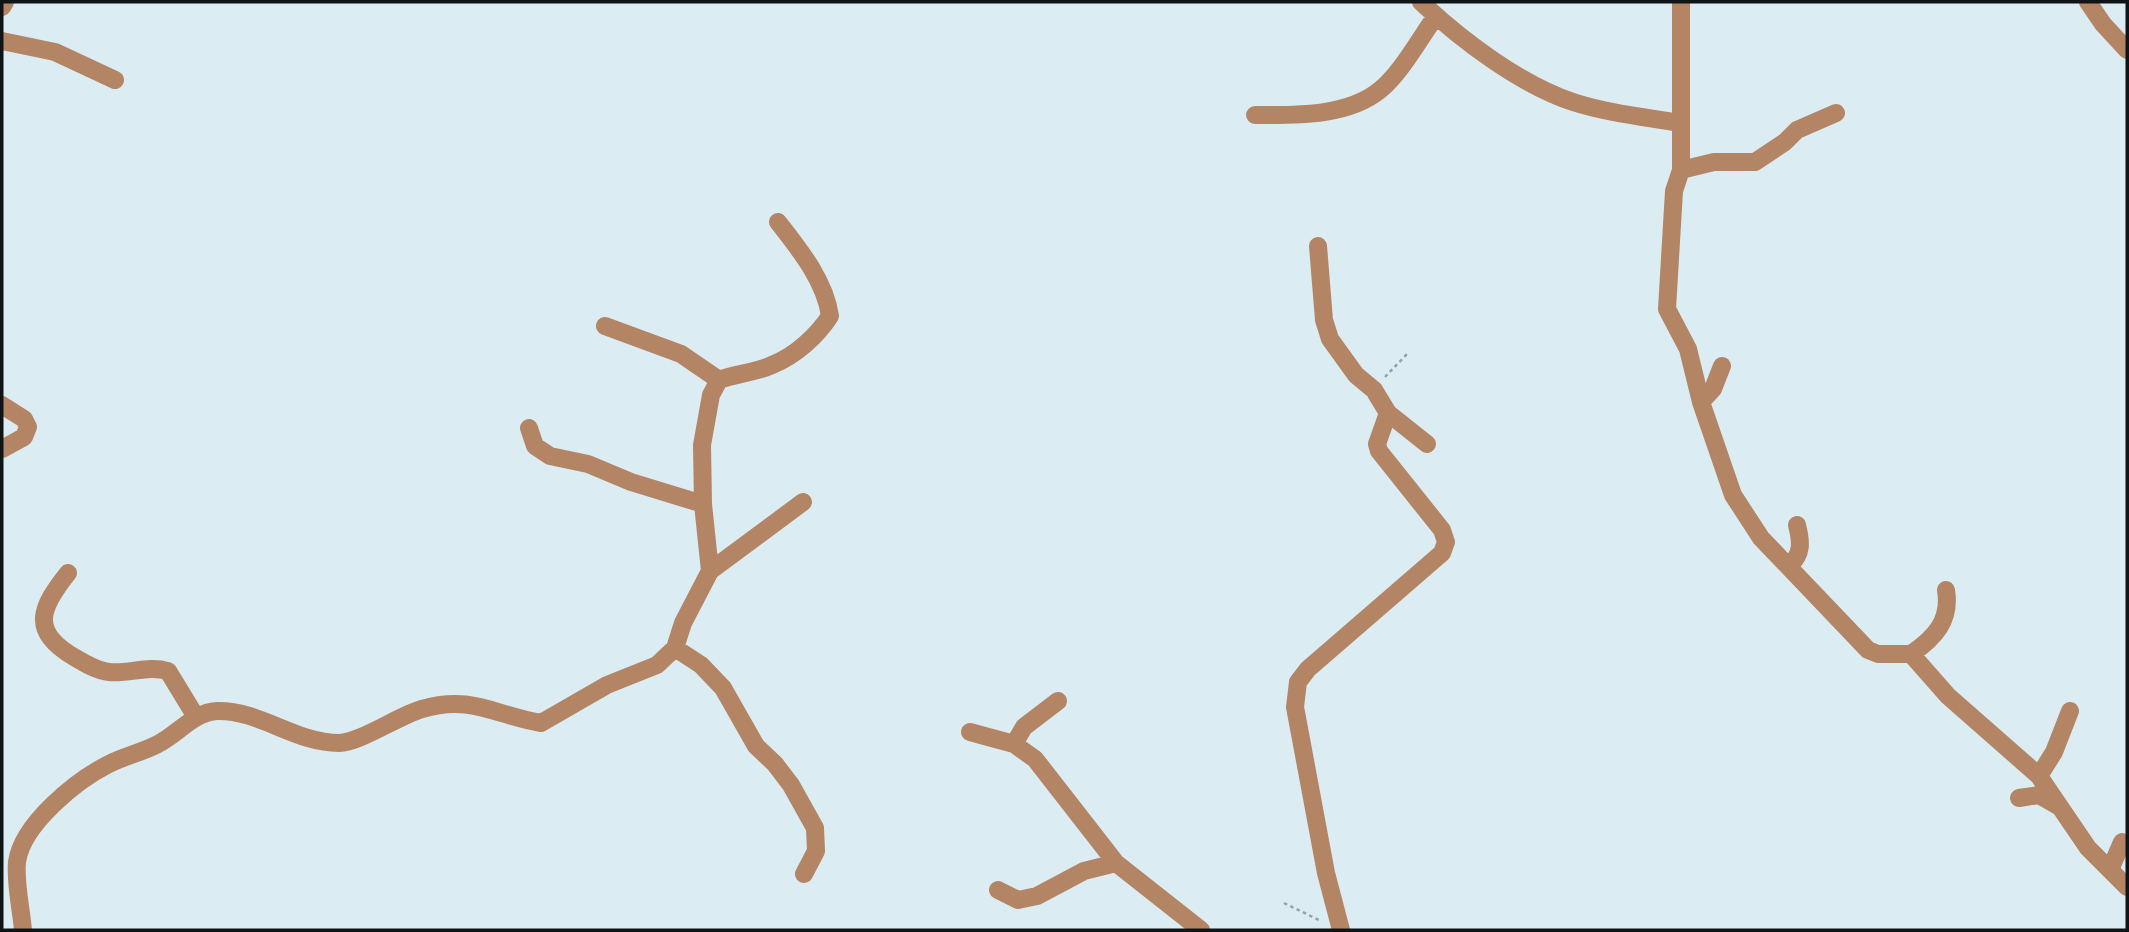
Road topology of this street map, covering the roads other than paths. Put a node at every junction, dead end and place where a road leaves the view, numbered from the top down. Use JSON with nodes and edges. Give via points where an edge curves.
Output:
{"nodes":[{"id":1,"x":5,"y":2,"type":"edge"},
{"id":2,"x":1421,"y":2,"type":"edge"},
{"id":3,"x":1681,"y":2,"type":"edge"},
{"id":4,"x":2088,"y":2,"type":"edge"},
{"id":5,"x":2,"y":7,"type":"edge"},
{"id":6,"x":1436,"y":16,"type":"junction"},
{"id":7,"x":2,"y":41,"type":"edge"},
{"id":8,"x":2127,"y":50,"type":"edge"},
{"id":9,"x":115,"y":80,"type":"dead end"},
{"id":10,"x":1836,"y":113,"type":"dead end"},
{"id":11,"x":1255,"y":115,"type":"dead end"},
{"id":12,"x":1679,"y":123,"type":"junction"},
{"id":13,"x":1681,"y":170,"type":"junction"},
{"id":14,"x":778,"y":222,"type":"dead end"},
{"id":15,"x":1318,"y":246,"type":"dead end"},
{"id":16,"x":605,"y":326,"type":"dead end"},
{"id":17,"x":1722,"y":366,"type":"dead end"},
{"id":18,"x":719,"y":380,"type":"junction"},
{"id":19,"x":1701,"y":402,"type":"junction"},
{"id":20,"x":2,"y":405,"type":"edge"},
{"id":21,"x":1388,"y":413,"type":"junction"},
{"id":22,"x":529,"y":428,"type":"dead end"},
{"id":23,"x":1427,"y":444,"type":"dead end"},
{"id":24,"x":2,"y":449,"type":"edge"},
{"id":25,"x":803,"y":502,"type":"dead end"},
{"id":26,"x":703,"y":504,"type":"junction"},
{"id":27,"x":1797,"y":525,"type":"dead end"},
{"id":28,"x":1789,"y":566,"type":"junction"},
{"id":29,"x":710,"y":571,"type":"junction"},
{"id":30,"x":68,"y":573,"type":"dead end"},
{"id":31,"x":1946,"y":590,"type":"dead end"},
{"id":32,"x":674,"y":648,"type":"junction"},
{"id":33,"x":1911,"y":654,"type":"junction"},
{"id":34,"x":1058,"y":701,"type":"dead end"},
{"id":35,"x":2070,"y":710,"type":"dead end"},
{"id":36,"x":196,"y":717,"type":"junction"},
{"id":37,"x":970,"y":732,"type":"dead end"},
{"id":38,"x":1014,"y":744,"type":"junction"},
{"id":39,"x":2039,"y":776,"type":"junction"},
{"id":40,"x":2018,"y":798,"type":"dead end"},
{"id":41,"x":2064,"y":810,"type":"junction"},
{"id":42,"x":2122,"y":842,"type":"dead end"},
{"id":43,"x":1116,"y":863,"type":"junction"},
{"id":44,"x":2109,"y":870,"type":"junction"},
{"id":45,"x":804,"y":874,"type":"dead end"},
{"id":46,"x":2127,"y":887,"type":"edge"},
{"id":47,"x":998,"y":890,"type":"dead end"},
{"id":48,"x":1341,"y":929,"type":"edge"},
{"id":49,"x":23,"y":930,"type":"edge"},
{"id":50,"x":1201,"y":930,"type":"edge"}],
"edges":[{"from":1,"to":5,"type":"street"},
{"from":2,"to":6,"type":"street"},
{"from":3,"to":12,"type":"street"},
{"from":4,"to":8,"type":"street"},
{"from":6,"to":11,"type":"street","via":[[1380,90],[1353,104],[1308,114]]},
{"from":6,"to":12,"type":"street","via":[[1527,82],[1574,102]]},
{"from":7,"to":9,"type":"street","via":[[55,52]]},
{"from":10,"to":13,"type":"street","via":[[1797,130],[1759,160],[1714,162]]},
{"from":12,"to":13,"type":"street"},
{"from":13,"to":19,"type":"street","via":[[1674,191],[1667,309],[1688,349]]},
{"from":14,"to":18,"type":"street","via":[[828,299],[830,316],[820,332],[774,365]]},
{"from":15,"to":21,"type":"street","via":[[1324,320],[1330,339]]},
{"from":16,"to":18,"type":"street","via":[[681,354]]},
{"from":17,"to":19,"type":"street","via":[[1713,389]]},
{"from":18,"to":26,"type":"street","via":[[711,395],[702,445]]},
{"from":19,"to":28,"type":"street","via":[[1733,495],[1762,538]]},
{"from":20,"to":24,"type":"street","via":[[24,419],[28,427],[24,437]]},
{"from":21,"to":23,"type":"street"},
{"from":21,"to":48,"type":"street","via":[[1377,444],[1379,451],[1442,530],[1446,542],[1442,553],[1308,669],[1295,693],[1315,817]]},
{"from":22,"to":26,"type":"street","via":[[535,446],[550,456],[588,464]]},
{"from":25,"to":29,"type":"street"},
{"from":26,"to":29,"type":"street"},
{"from":27,"to":28,"type":"street","via":[[1801,548],[1798,559]]},
{"from":28,"to":33,"type":"street","via":[[1868,650]]},
{"from":29,"to":32,"type":"street"},
{"from":30,"to":36,"type":"street","via":[[48,598],[43,617],[46,633],[60,649],[106,672],[135,672],[153,666],[168,670]]},
{"from":31,"to":33,"type":"street","via":[[1945,619]]},
{"from":32,"to":36,"type":"street","via":[[657,665],[607,685],[541,723],[486,706],[452,704],[392,719],[341,743],[285,731],[249,715],[215,711]]},
{"from":32,"to":45,"type":"street","via":[[701,665],[723,688],[756,746],[791,785],[815,828],[816,851]]},
{"from":33,"to":39,"type":"street","via":[[1948,696]]},
{"from":34,"to":38,"type":"street","via":[[1024,727]]},
{"from":35,"to":39,"type":"street"},
{"from":36,"to":49,"type":"street","via":[[155,746],[93,773],[26,835],[17,861]]},
{"from":37,"to":38,"type":"street"},
{"from":38,"to":43,"type":"street","via":[[1035,759]]},
{"from":39,"to":41,"type":"street"},
{"from":40,"to":41,"type":"street","via":[[2039,795]]},
{"from":41,"to":44,"type":"street","via":[[2088,848]]},
{"from":42,"to":44,"type":"street"},
{"from":43,"to":47,"type":"street","via":[[1084,871],[1037,896],[1018,900]]},
{"from":43,"to":50,"type":"street"},
{"from":44,"to":46,"type":"street"}]}
